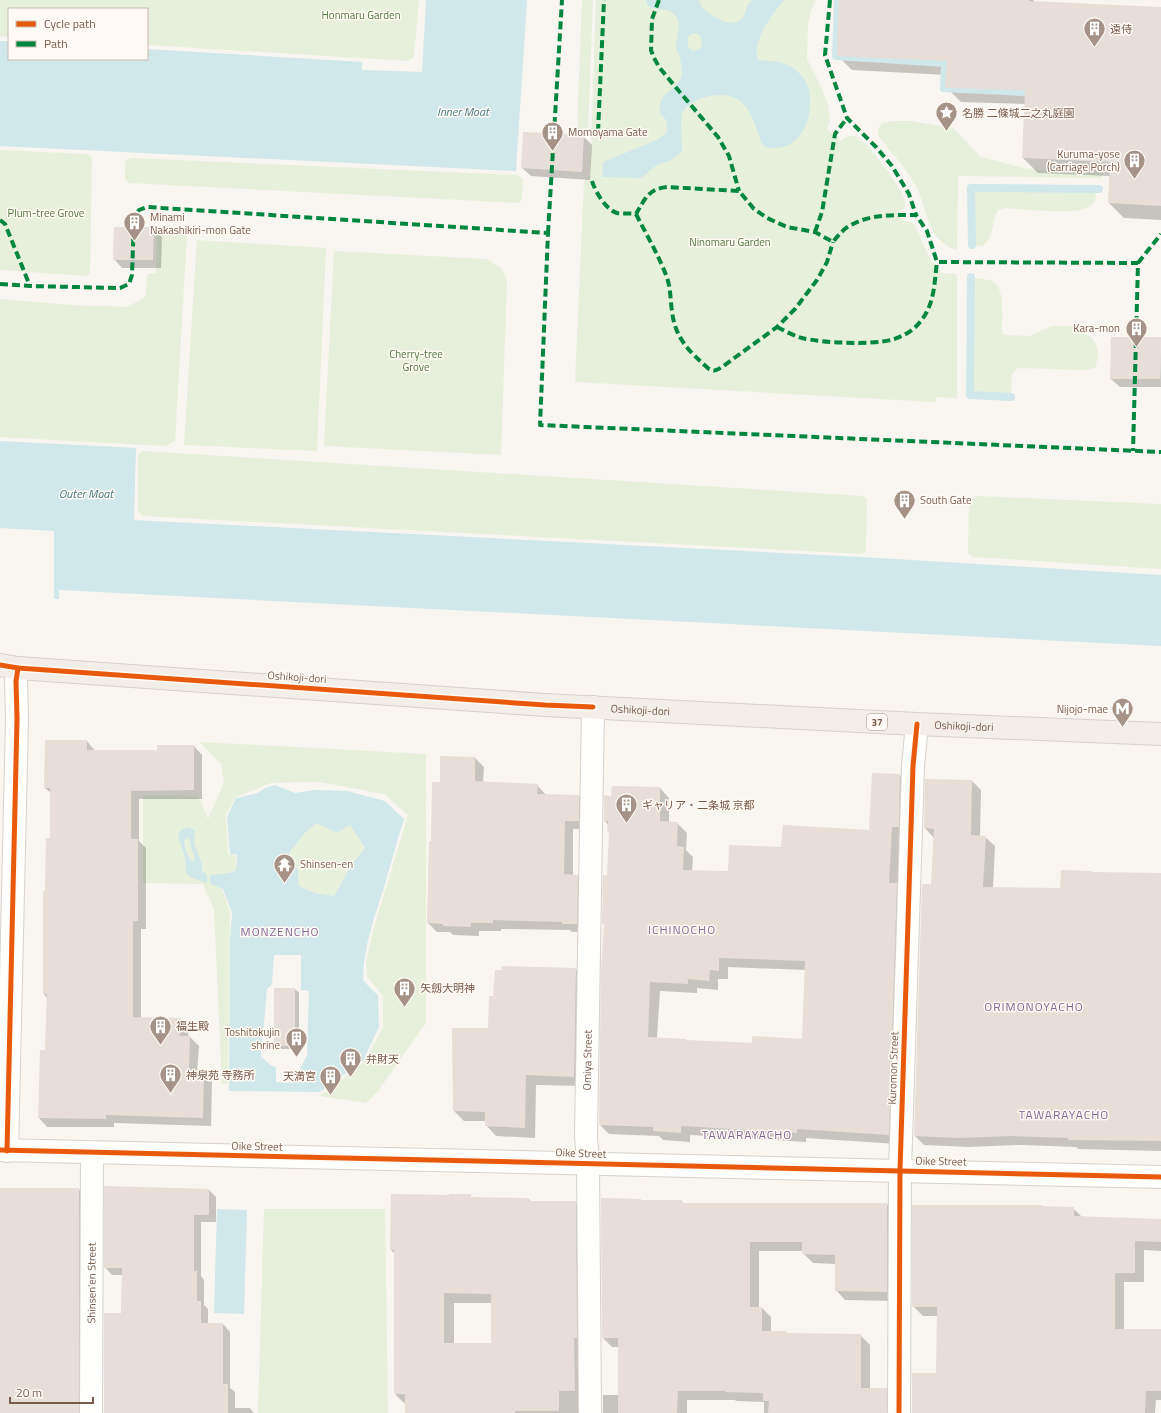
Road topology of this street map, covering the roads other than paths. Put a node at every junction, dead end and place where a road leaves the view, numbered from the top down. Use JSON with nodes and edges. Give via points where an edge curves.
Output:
{"nodes":[{"id":1,"x":9,"y":666,"type":"edge"},
{"id":2,"x":593,"y":707,"type":"junction"},
{"id":3,"x":917,"y":724,"type":"junction"},
{"id":4,"x":1161,"y":734,"type":"edge"},
{"id":5,"x":3,"y":1151,"type":"edge"},
{"id":6,"x":92,"y":1152,"type":"junction"},
{"id":7,"x":588,"y":1164,"type":"junction"},
{"id":8,"x":900,"y":1170,"type":"junction"},
{"id":9,"x":1161,"y":1176,"type":"edge"},
{"id":10,"x":91,"y":1413,"type":"edge"},
{"id":11,"x":590,"y":1413,"type":"edge"},
{"id":12,"x":899,"y":1413,"type":"edge"}],
"edges":[{"from":1,"to":2,"type":"main road","name":"Oshikoji-dori","number":"37"},
{"from":1,"to":5,"type":"street","via":[[16,681],[17,718]]},
{"from":2,"to":3,"type":"main road","name":"Oshikoji-dori","number":"37"},
{"from":2,"to":7,"type":"street","name":"Omiya Street","via":[[586,1136]]},
{"from":3,"to":4,"type":"main road","name":"Oshikoji-dori","number":"37"},
{"from":3,"to":8,"type":"street","name":"Kuromon Street","via":[[912,766]]},
{"from":5,"to":6,"type":"street","name":"Oike Street"},
{"from":6,"to":7,"type":"street","name":"Oike Street"},
{"from":6,"to":10,"type":"street","name":"Shinsen'en Street"},
{"from":7,"to":8,"type":"street","name":"Oike Street"},
{"from":7,"to":11,"type":"street","name":"Omiya Street"},
{"from":8,"to":9,"type":"street","name":"Oike Street"},
{"from":8,"to":12,"type":"street","name":"Kuromon Street"}]}
